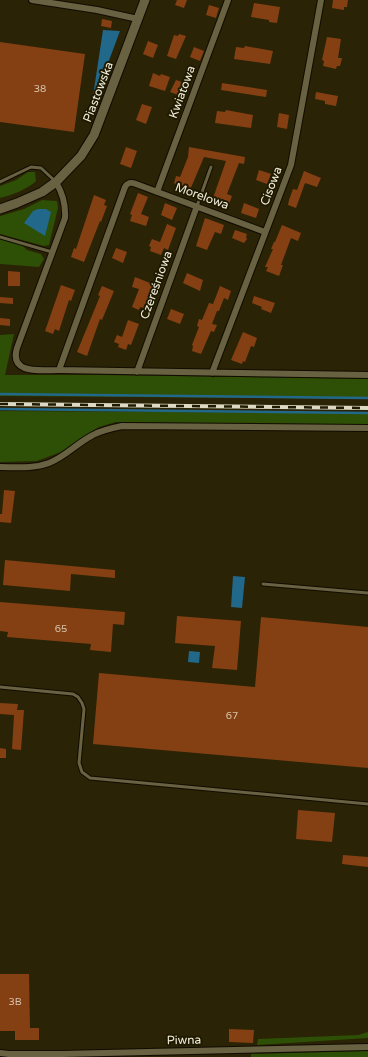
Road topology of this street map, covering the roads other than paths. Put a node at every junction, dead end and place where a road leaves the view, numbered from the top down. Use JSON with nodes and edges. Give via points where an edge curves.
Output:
{"nodes":[{"id":1,"x":32,"y":0,"type":"edge"},
{"id":2,"x":144,"y":0,"type":"edge"},
{"id":3,"x":228,"y":0,"type":"edge"},
{"id":4,"x":321,"y":0,"type":"edge"},
{"id":5,"x":138,"y":19,"type":"junction"},
{"id":6,"x":211,"y":167,"type":"dead end"},
{"id":7,"x":0,"y":182,"type":"edge"},
{"id":8,"x":56,"y":182,"type":"junction"},
{"id":9,"x":157,"y":192,"type":"junction"},
{"id":10,"x":197,"y":206,"type":"junction"},
{"id":11,"x":0,"y":209,"type":"edge"},
{"id":12,"x":265,"y":232,"type":"junction"},
{"id":13,"x":0,"y":237,"type":"edge"},
{"id":14,"x":52,"y":252,"type":"junction"},
{"id":15,"x":59,"y":370,"type":"junction"},
{"id":16,"x":137,"y":372,"type":"junction"},
{"id":17,"x":212,"y":373,"type":"junction"},
{"id":18,"x":368,"y":375,"type":"edge"},
{"id":19,"x":368,"y":428,"type":"edge"},
{"id":20,"x":0,"y":467,"type":"edge"},
{"id":21,"x":264,"y":584,"type":"dead end"},
{"id":22,"x":368,"y":593,"type":"edge"},
{"id":23,"x":0,"y":687,"type":"edge"},
{"id":24,"x":368,"y":804,"type":"edge"},
{"id":25,"x":368,"y":1047,"type":"edge"},
{"id":26,"x":0,"y":1052,"type":"edge"}],
"edges":[{"from":1,"to":5,"type":"street"},
{"from":2,"to":5,"type":"street","name":"Piastowska"},
{"from":3,"to":9,"type":"street","name":"Kwiatowa"},
{"from":4,"to":12,"type":"street","name":"Cisowa","via":[[291,165]]},
{"from":5,"to":8,"type":"street","name":"Piastowska","via":[[94,135],[81,156]]},
{"from":6,"to":10,"type":"lane"},
{"from":7,"to":8,"type":"lane","via":[[31,167],[41,168]]},
{"from":8,"to":11,"type":"street","name":"Piastowska","via":[[42,192]]},
{"from":8,"to":14,"type":"street","via":[[65,202],[65,218]]},
{"from":9,"to":10,"type":"street","name":"Morelowa"},
{"from":9,"to":15,"type":"street","name":"Morelowa","via":[[131,182],[125,187]]},
{"from":10,"to":12,"type":"street","name":"Morelowa"},
{"from":10,"to":16,"type":"street","name":"Czereśniowa"},
{"from":12,"to":17,"type":"street","name":"Cisowa"},
{"from":13,"to":14,"type":"lane"},
{"from":14,"to":15,"type":"street","via":[[15,355],[19,365],[26,369]]},
{"from":15,"to":16,"type":"street"},
{"from":16,"to":17,"type":"street"},
{"from":17,"to":18,"type":"street"},
{"from":19,"to":20,"type":"street","via":[[122,426],[91,436],[48,463],[24,468]]},
{"from":21,"to":22,"type":"lane"},
{"from":23,"to":24,"type":"lane","via":[[67,693],[78,698],[84,709],[79,763],[82,772],[90,778]]},
{"from":25,"to":26,"type":"street","name":"Piwna","via":[[62,1054]]}]}
